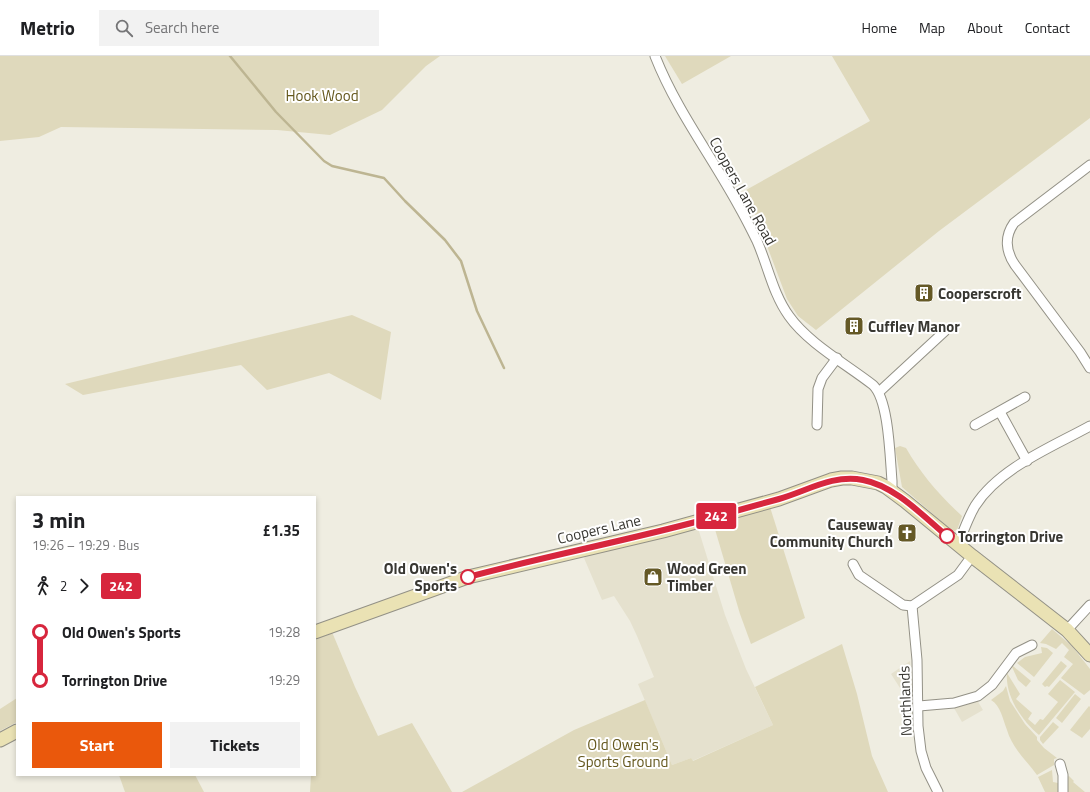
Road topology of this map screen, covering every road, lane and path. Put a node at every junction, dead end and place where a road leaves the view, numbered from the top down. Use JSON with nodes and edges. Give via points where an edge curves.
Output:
{"nodes":[{"id":1,"x":655,"y":56,"type":"edge"},
{"id":2,"x":1089,"y":170,"type":"edge"},
{"id":3,"x":946,"y":331,"type":"dead end"},
{"id":4,"x":837,"y":358,"type":"junction"},
{"id":5,"x":1089,"y":365,"type":"edge"},
{"id":6,"x":879,"y":392,"type":"junction"},
{"id":7,"x":1025,"y":397,"type":"dead end"},
{"id":8,"x":1000,"y":412,"type":"junction"},
{"id":9,"x":817,"y":425,"type":"dead end"},
{"id":10,"x":975,"y":425,"type":"dead end"},
{"id":11,"x":1090,"y":426,"type":"edge"},
{"id":12,"x":1027,"y":461,"type":"junction"},
{"id":13,"x":892,"y":492,"type":"junction"},
{"id":14,"x":958,"y":545,"type":"junction"},
{"id":15,"x":972,"y":556,"type":"junction"},
{"id":16,"x":853,"y":564,"type":"dead end"},
{"id":17,"x":1090,"y":605,"type":"edge"},
{"id":18,"x":912,"y":606,"type":"junction"},
{"id":19,"x":1067,"y":630,"type":"junction"},
{"id":20,"x":316,"y":632,"type":"edge"},
{"id":21,"x":1032,"y":645,"type":"dead end"},
{"id":22,"x":1090,"y":655,"type":"edge"},
{"id":23,"x":918,"y":706,"type":"junction"},
{"id":24,"x":16,"y":732,"type":"edge"},
{"id":25,"x":0,"y":740,"type":"edge"},
{"id":26,"x":1060,"y":764,"type":"dead end"},
{"id":27,"x":938,"y":792,"type":"edge"},
{"id":28,"x":1063,"y":792,"type":"edge"}],
"edges":[{"from":1,"to":4,"type":"street","name":"Coopers Lane Road","via":[[674,97],[757,241],[782,305],[804,333]]},
{"from":2,"to":5,"type":"street","via":[[1014,223],[1008,234],[1007,249],[1015,265]]},
{"from":3,"to":6,"type":"street"},
{"from":4,"to":6,"type":"street","name":"Coopers Lane Road"},
{"from":4,"to":9,"type":"street","via":[[822,378],[818,389]]},
{"from":6,"to":13,"type":"street","via":[[884,408]]},
{"from":7,"to":8,"type":"street"},
{"from":8,"to":10,"type":"street"},
{"from":8,"to":12,"type":"street"},
{"from":11,"to":12,"type":"street"},
{"from":12,"to":14,"type":"street","via":[[1005,474],[984,494],[969,517]]},
{"from":13,"to":14,"type":"main road","name":"Coopers Lane"},
{"from":13,"to":20,"type":"main road","name":"Coopers Lane","via":[[878,484],[863,480],[831,480],[779,499],[663,531],[468,577]]},
{"from":14,"to":15,"type":"main road","name":"Coopers Lane"},
{"from":15,"to":18,"type":"street","via":[[958,574]]},
{"from":15,"to":19,"type":"main road","name":"Coopers Lane"},
{"from":16,"to":18,"type":"street","via":[[859,575],[902,605]]},
{"from":17,"to":19,"type":"street"},
{"from":18,"to":23,"type":"street","name":"Northlands"},
{"from":19,"to":22,"type":"main road","name":"Coopers Lane"},
{"from":21,"to":23,"type":"street","via":[[1016,653],[983,693],[954,703]]},
{"from":23,"to":27,"type":"street","name":"Northlands","via":[[921,751]]},
{"from":24,"to":25,"type":"main road"},
{"from":26,"to":28,"type":"street"}]}
